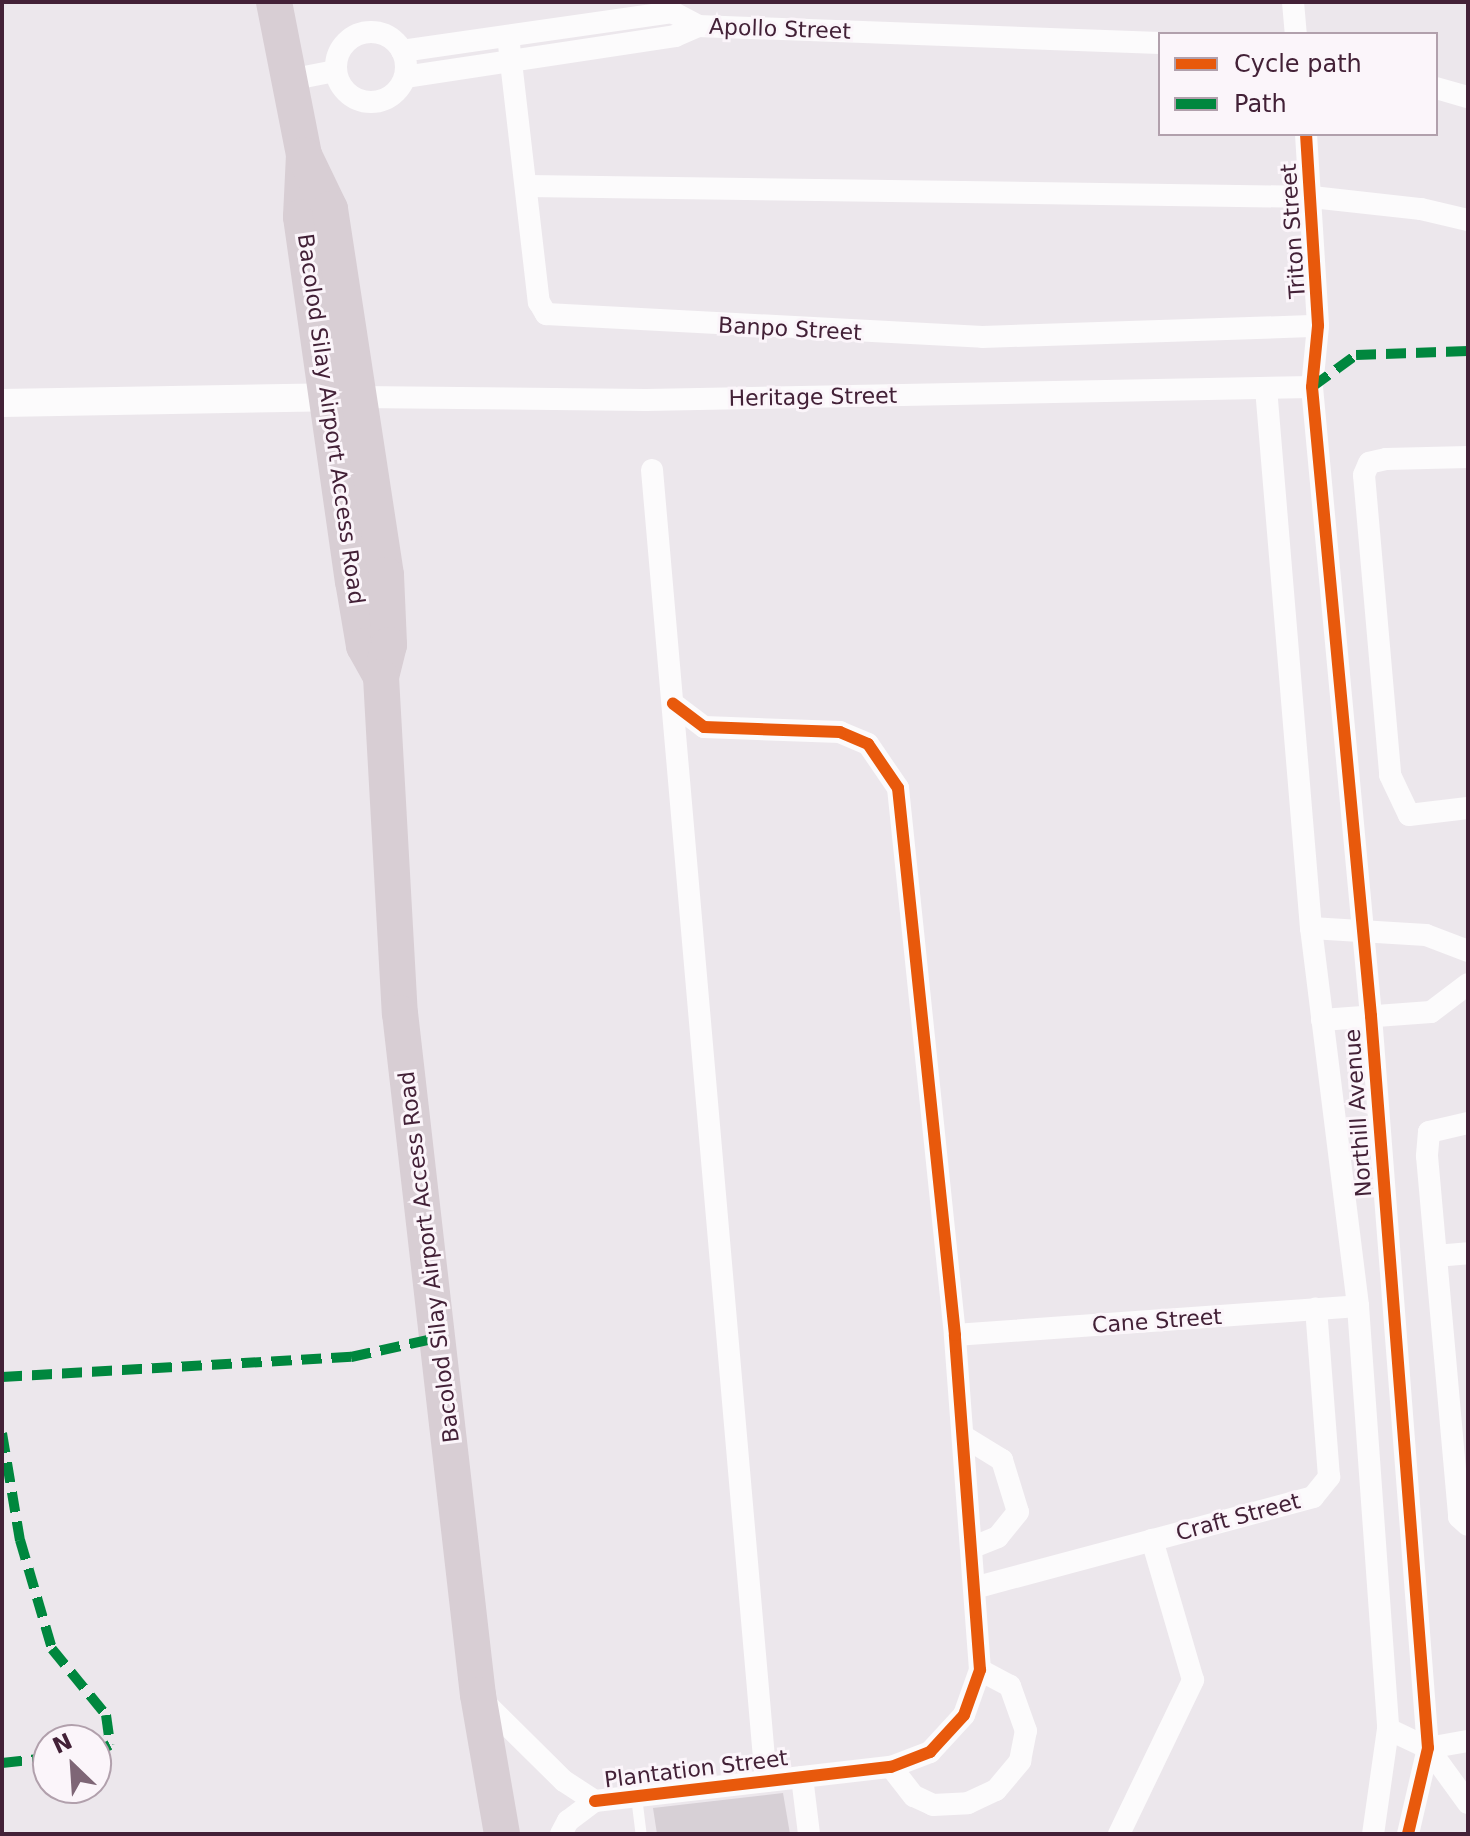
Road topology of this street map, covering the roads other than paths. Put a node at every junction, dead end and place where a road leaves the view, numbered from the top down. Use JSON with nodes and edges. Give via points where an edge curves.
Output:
{"nodes":[{"id":1,"x":274,"y":2,"type":"edge"},
{"id":2,"x":1293,"y":2,"type":"edge"},
{"id":3,"x":672,"y":7,"type":"edge"},
{"id":4,"x":698,"y":26,"type":"junction"},
{"id":5,"x":1296,"y":32,"type":"edge"},
{"id":6,"x":508,"y":36,"type":"junction"},
{"id":7,"x":675,"y":36,"type":"junction"},
{"id":8,"x":1158,"y":43,"type":"edge"},
{"id":9,"x":402,"y":51,"type":"junction"},
{"id":10,"x":510,"y":61,"type":"junction"},
{"id":11,"x":335,"y":71,"type":"junction"},
{"id":12,"x":405,"y":77,"type":"junction"},
{"id":13,"x":289,"y":80,"type":"junction"},
{"id":14,"x":1438,"y":89,"type":"edge"},
{"id":15,"x":1468,"y":97,"type":"edge"},
{"id":16,"x":1306,"y":136,"type":"edge"},
{"id":17,"x":528,"y":186,"type":"junction"},
{"id":18,"x":1312,"y":197,"type":"junction"},
{"id":19,"x":1468,"y":220,"type":"edge"},
{"id":20,"x":1318,"y":326,"type":"junction"},
{"id":21,"x":1312,"y":387,"type":"junction"},
{"id":22,"x":1266,"y":388,"type":"junction"},
{"id":23,"x":342,"y":397,"type":"junction"},
{"id":24,"x":2,"y":403,"type":"edge"},
{"id":25,"x":1468,"y":457,"type":"edge"},
{"id":26,"x":652,"y":470,"type":"dead end"},
{"id":27,"x":673,"y":704,"type":"junction"},
{"id":28,"x":1468,"y":808,"type":"edge"},
{"id":29,"x":1311,"y":928,"type":"junction"},
{"id":30,"x":1361,"y":929,"type":"junction"},
{"id":31,"x":1464,"y":952,"type":"edge"},
{"id":32,"x":1466,"y":985,"type":"edge"},
{"id":33,"x":1371,"y":1016,"type":"junction"},
{"id":34,"x":1322,"y":1020,"type":"junction"},
{"id":35,"x":1468,"y":1123,"type":"edge"},
{"id":36,"x":1468,"y":1253,"type":"edge"},
{"id":37,"x":1436,"y":1256,"type":"junction"},
{"id":38,"x":1358,"y":1306,"type":"junction"},
{"id":39,"x":1316,"y":1309,"type":"junction"},
{"id":40,"x":955,"y":1335,"type":"junction"},
{"id":41,"x":1458,"y":1394,"type":"edge"},
{"id":42,"x":963,"y":1436,"type":"junction"},
{"id":43,"x":1468,"y":1525,"type":"edge"},
{"id":44,"x":1152,"y":1540,"type":"junction"},
{"id":45,"x":971,"y":1548,"type":"junction"},
{"id":46,"x":974,"y":1588,"type":"junction"},
{"id":47,"x":980,"y":1670,"type":"junction"},
{"id":48,"x":478,"y":1695,"type":"junction"},
{"id":49,"x":1388,"y":1729,"type":"junction"},
{"id":50,"x":1468,"y":1741,"type":"edge"},
{"id":51,"x":1428,"y":1748,"type":"junction"},
{"id":52,"x":891,"y":1767,"type":"junction"},
{"id":53,"x":802,"y":1777,"type":"junction"},
{"id":54,"x":766,"y":1781,"type":"junction"},
{"id":55,"x":636,"y":1796,"type":"junction"},
{"id":56,"x":595,"y":1801,"type":"junction"},
{"id":57,"x":1468,"y":1803,"type":"edge"},
{"id":58,"x":503,"y":1833,"type":"edge"},
{"id":59,"x":561,"y":1834,"type":"edge"},
{"id":60,"x":641,"y":1834,"type":"edge"},
{"id":61,"x":809,"y":1834,"type":"edge"},
{"id":62,"x":1119,"y":1834,"type":"edge"},
{"id":63,"x":1373,"y":1834,"type":"edge"},
{"id":64,"x":1408,"y":1834,"type":"edge"}],
"edges":[{"from":1,"to":13,"type":"main road","name":"Bacolod Silay Airport Access Road"},
{"from":2,"to":5,"type":"street"},
{"from":3,"to":4,"type":"street"},
{"from":3,"to":6,"type":"street"},
{"from":3,"to":7,"type":"street"},
{"from":4,"to":7,"type":"street","name":"Apollo Street"},
{"from":4,"to":8,"type":"street","name":"Apollo Street"},
{"from":6,"to":9,"type":"street"},
{"from":6,"to":10,"type":"street","name":"Banpo Street"},
{"from":7,"to":10,"type":"street","name":"Apollo Street"},
{"from":9,"to":11,"type":"street","via":[[381,34],[354,36],[337,58]]},
{"from":9,"to":12,"type":"street"},
{"from":10,"to":12,"type":"street","name":"Apollo Street"},
{"from":10,"to":17,"type":"street","name":"Banpo Street"},
{"from":11,"to":12,"type":"street","via":[[348,95],[361,101],[388,98]]},
{"from":11,"to":13,"type":"street"},
{"from":13,"to":23,"type":"main road","name":"Bacolod Silay Airport Access Road","via":[[304,155],[301,217]]},
{"from":14,"to":15,"type":"street"},
{"from":16,"to":18,"type":"street","name":"Triton Street"},
{"from":17,"to":18,"type":"street"},
{"from":17,"to":20,"type":"street","name":"Banpo Street","via":[[539,302],[546,314],[559,318],[982,337]]},
{"from":18,"to":19,"type":"street","via":[[1421,209]]},
{"from":18,"to":20,"type":"street","name":"Triton Street"},
{"from":20,"to":21,"type":"street","name":"Triton Street"},
{"from":21,"to":22,"type":"street","name":"Heritage Street"},
{"from":21,"to":30,"type":"street","name":"Northill Avenue"},
{"from":22,"to":23,"type":"street","name":"Heritage Street","via":[[646,400]]},
{"from":22,"to":29,"type":"street","name":"Northill Avenue"},
{"from":23,"to":24,"type":"street"},
{"from":23,"to":48,"type":"main road","name":"Bacolod Silay Airport Access Road","via":[[386,575],[389,645],[381,677],[400,1013]]},
{"from":25,"to":28,"type":"street","via":[[1386,459],[1369,463],[1364,475],[1390,775],[1409,815]]},
{"from":26,"to":27,"type":"street"},
{"from":27,"to":40,"type":"street","via":[[704,727],[840,732],[868,744],[898,788]]},
{"from":27,"to":54,"type":"street"},
{"from":29,"to":30,"type":"street"},
{"from":29,"to":34,"type":"street","name":"Northill Avenue"},
{"from":30,"to":31,"type":"street","via":[[1426,935]]},
{"from":30,"to":33,"type":"street","name":"Northill Avenue"},
{"from":31,"to":32,"type":"street"},
{"from":32,"to":33,"type":"street","via":[[1431,1012]]},
{"from":33,"to":34,"type":"street"},
{"from":33,"to":51,"type":"street","name":"Northill Avenue"},
{"from":34,"to":38,"type":"street","name":"Northill Avenue"},
{"from":35,"to":37,"type":"street","via":[[1429,1132]]},
{"from":36,"to":37,"type":"street"},
{"from":37,"to":41,"type":"street"},
{"from":38,"to":39,"type":"street","name":"Cane Street"},
{"from":38,"to":49,"type":"street","name":"Northill Avenue"},
{"from":39,"to":40,"type":"street","name":"Cane Street"},
{"from":39,"to":44,"type":"street","name":"Craft Street","via":[[1329,1477],[1324,1488],[1313,1497]]},
{"from":40,"to":42,"type":"street"},
{"from":41,"to":43,"type":"street","via":[[1459,1517]]},
{"from":42,"to":45,"type":"street"},
{"from":42,"to":45,"type":"street","via":[[1002,1460],[1018,1512],[998,1537]]},
{"from":44,"to":46,"type":"street","name":"Craft Street"},
{"from":44,"to":62,"type":"street","via":[[1193,1680]]},
{"from":45,"to":46,"type":"street"},
{"from":46,"to":47,"type":"street"},
{"from":47,"to":52,"type":"street","name":"Plantation Street","via":[[964,1715],[930,1752]]},
{"from":47,"to":52,"type":"street","via":[[1010,1686],[1026,1731],[1020,1761],[996,1790],[968,1803],[933,1805],[914,1796]]},
{"from":48,"to":56,"type":"street","via":[[564,1781]]},
{"from":48,"to":58,"type":"main road","name":"Bacolod Silay Airport Access Road"},
{"from":49,"to":51,"type":"street"},
{"from":49,"to":63,"type":"street","name":"Northill Avenue"},
{"from":50,"to":51,"type":"street"},
{"from":51,"to":57,"type":"street"},
{"from":51,"to":64,"type":"street","name":"Northill Avenue"},
{"from":52,"to":53,"type":"street","name":"Plantation Street"},
{"from":53,"to":54,"type":"street","name":"Plantation Street"},
{"from":53,"to":61,"type":"street"},
{"from":54,"to":55,"type":"street","name":"Plantation Street"},
{"from":55,"to":56,"type":"street","name":"Plantation Street"},
{"from":55,"to":60,"type":"lane"},
{"from":56,"to":59,"type":"street","via":[[568,1821]]}]}
